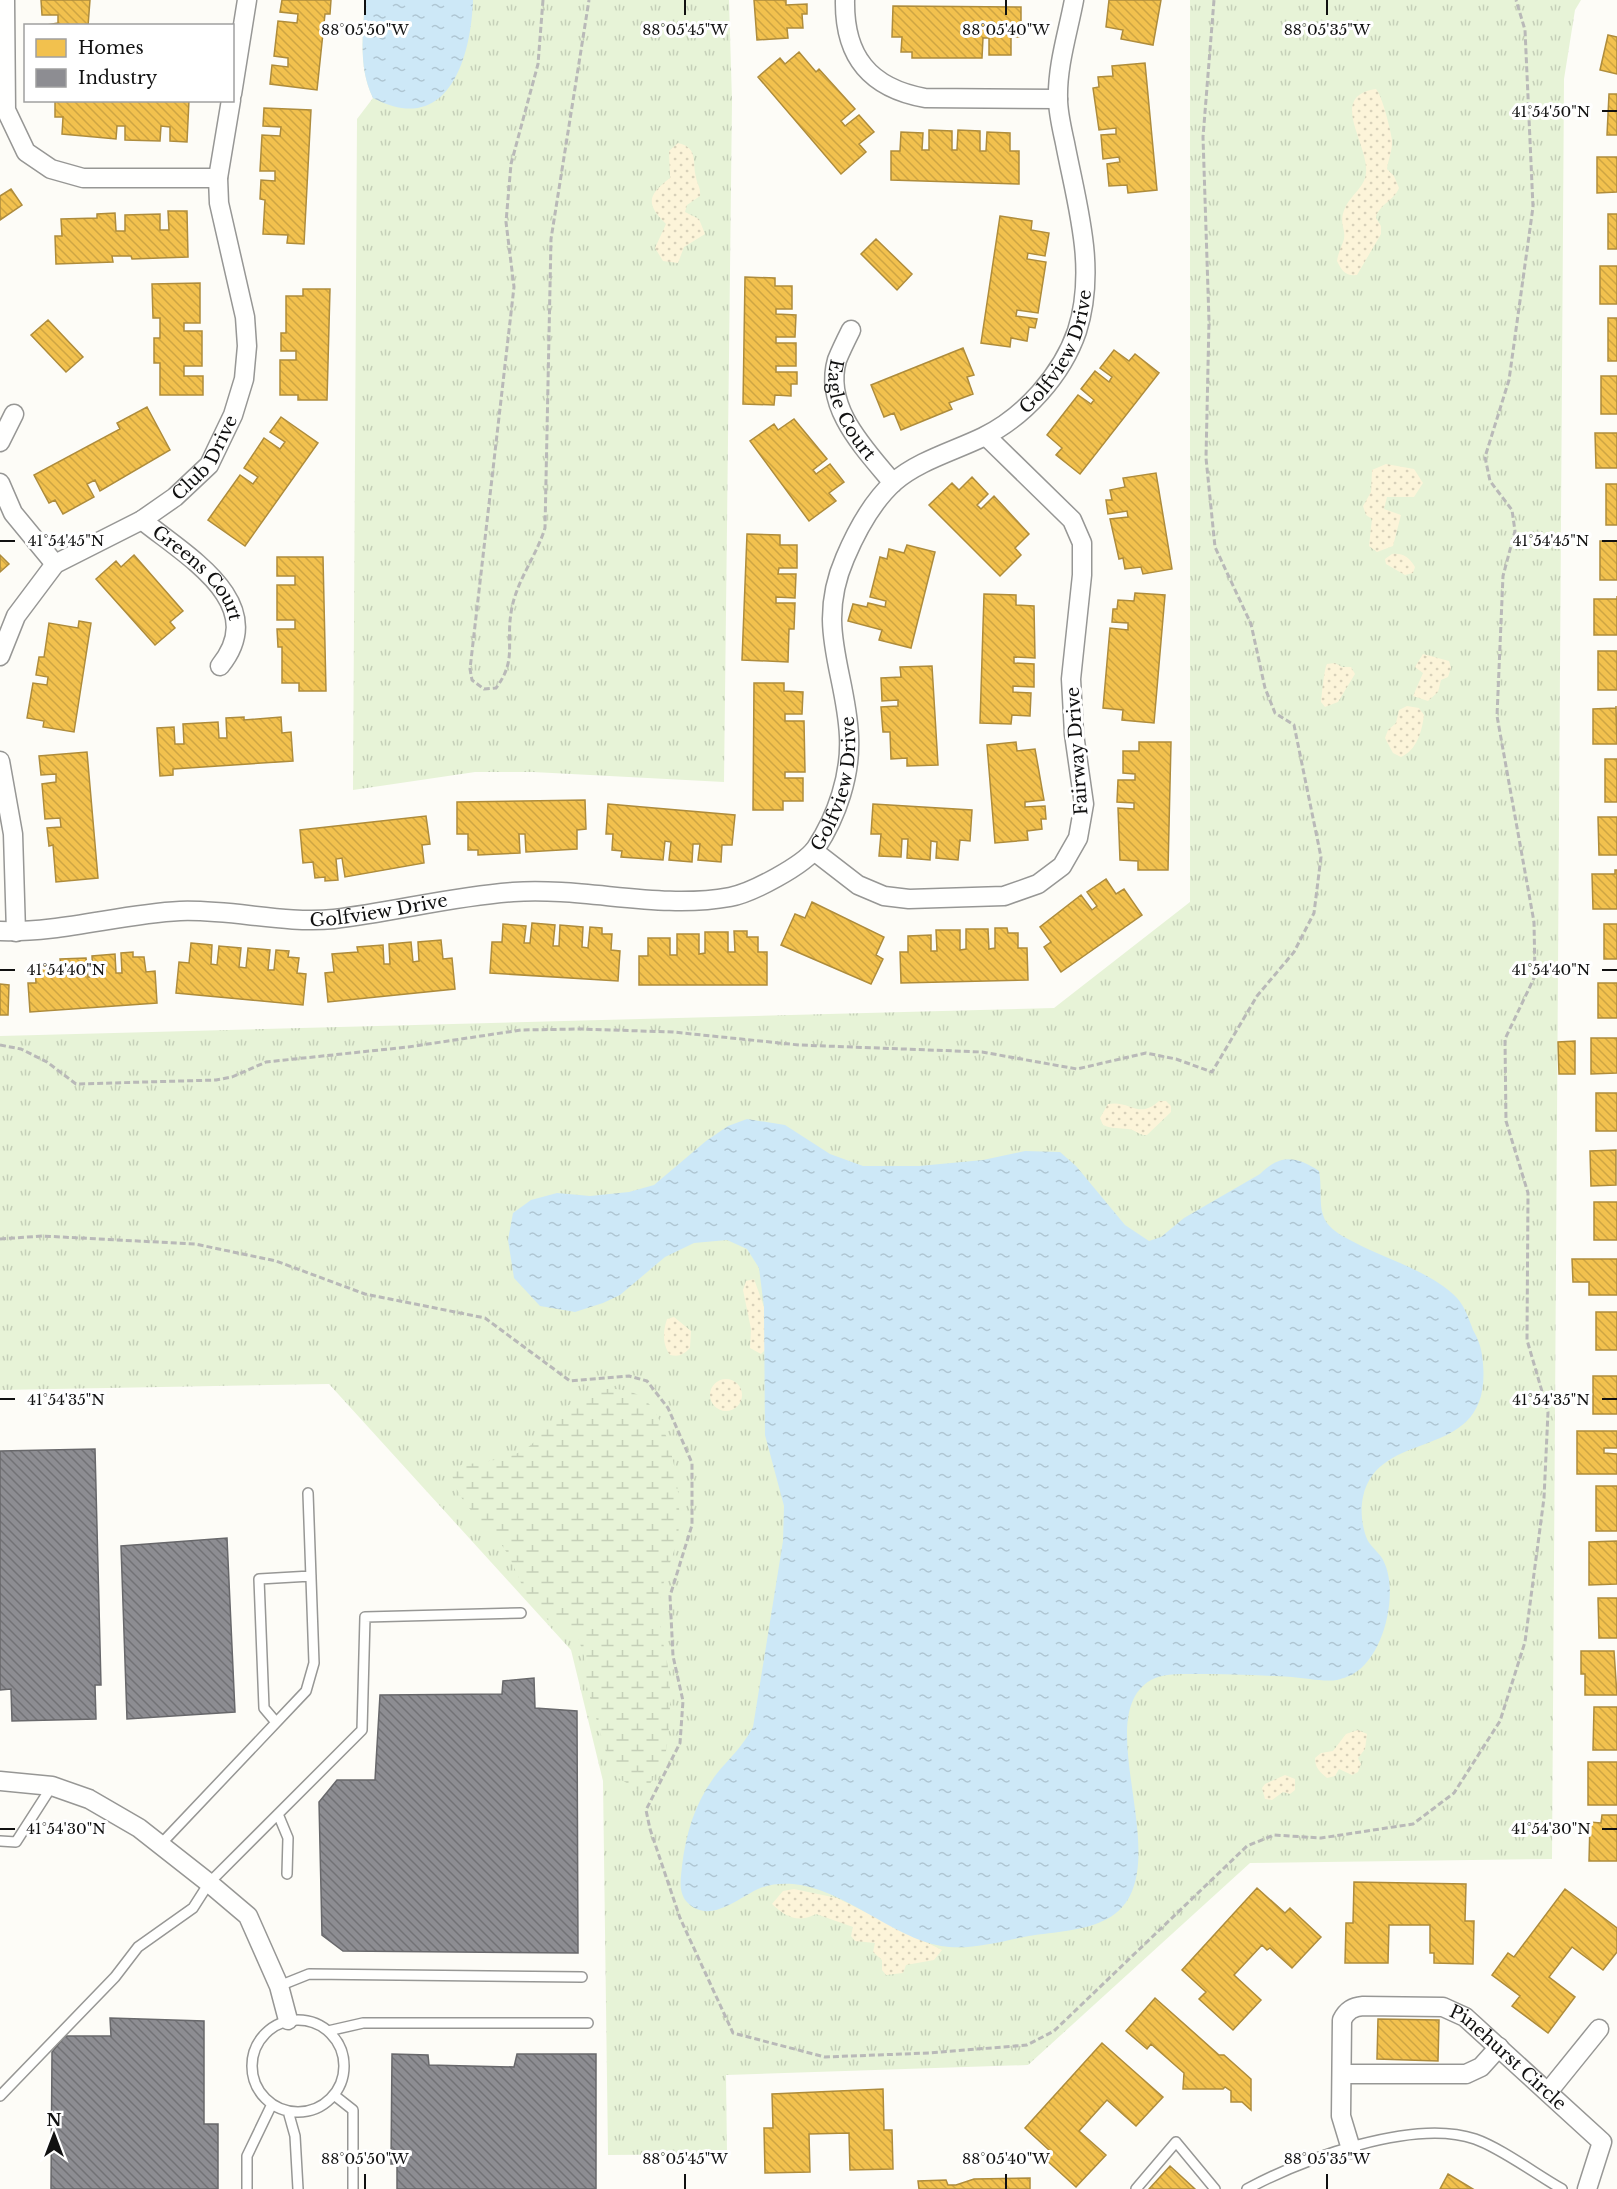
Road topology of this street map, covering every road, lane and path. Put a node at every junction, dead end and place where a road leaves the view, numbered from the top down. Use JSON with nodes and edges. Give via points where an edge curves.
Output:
{"nodes":[{"id":1,"x":5,"y":0,"type":"edge"},
{"id":2,"x":247,"y":0,"type":"edge"},
{"id":3,"x":543,"y":0,"type":"edge"},
{"id":4,"x":589,"y":0,"type":"edge"},
{"id":5,"x":845,"y":0,"type":"edge"},
{"id":6,"x":1074,"y":0,"type":"edge"},
{"id":7,"x":1214,"y":0,"type":"edge"},
{"id":8,"x":1516,"y":0,"type":"edge"},
{"id":9,"x":234,"y":81,"type":"edge"},
{"id":10,"x":1058,"y":99,"type":"junction"},
{"id":11,"x":231,"y":102,"type":"edge"},
{"id":12,"x":218,"y":178,"type":"junction"},
{"id":13,"x":851,"y":330,"type":"dead end"},
{"id":14,"x":14,"y":414,"type":"dead end"},
{"id":15,"x":986,"y":436,"type":"junction"},
{"id":16,"x":0,"y":442,"type":"edge"},
{"id":17,"x":0,"y":483,"type":"edge"},
{"id":18,"x":893,"y":483,"type":"junction"},
{"id":19,"x":142,"y":520,"type":"junction"},
{"id":20,"x":56,"y":564,"type":"junction"},
{"id":21,"x":0,"y":656,"type":"edge"},
{"id":22,"x":220,"y":666,"type":"dead end"},
{"id":23,"x":0,"y":761,"type":"edge"},
{"id":24,"x":814,"y":851,"type":"junction"},
{"id":25,"x":8,"y":931,"type":"edge"},
{"id":26,"x":0,"y":1045,"type":"edge"},
{"id":27,"x":0,"y":1239,"type":"edge"},
{"id":28,"x":308,"y":1493,"type":"dead end"},
{"id":29,"x":311,"y":1576,"type":"junction"},
{"id":30,"x":521,"y":1613,"type":"dead end"},
{"id":31,"x":275,"y":1721,"type":"junction"},
{"id":32,"x":0,"y":1781,"type":"edge"},
{"id":33,"x":52,"y":1786,"type":"junction"},
{"id":34,"x":278,"y":1815,"type":"junction"},
{"id":35,"x":0,"y":1841,"type":"edge"},
{"id":36,"x":160,"y":1845,"type":"junction"},
{"id":37,"x":287,"y":1874,"type":"dead end"},
{"id":38,"x":209,"y":1883,"type":"junction"},
{"id":39,"x":582,"y":1977,"type":"dead end"},
{"id":40,"x":279,"y":1986,"type":"junction"},
{"id":41,"x":288,"y":2020,"type":"junction"},
{"id":42,"x":588,"y":2023,"type":"dead end"},
{"id":43,"x":1599,"y":2029,"type":"dead end"},
{"id":44,"x":328,"y":2031,"type":"junction"},
{"id":45,"x":1499,"y":2047,"type":"junction"},
{"id":46,"x":1342,"y":2074,"type":"junction"},
{"id":47,"x":1548,"y":2092,"type":"junction"},
{"id":48,"x":334,"y":2095,"type":"junction"},
{"id":49,"x":0,"y":2096,"type":"edge"},
{"id":50,"x":272,"y":2103,"type":"junction"},
{"id":51,"x":288,"y":2111,"type":"junction"},
{"id":52,"x":1351,"y":2149,"type":"junction"},
{"id":53,"x":247,"y":2189,"type":"edge"},
{"id":54,"x":298,"y":2189,"type":"edge"},
{"id":55,"x":353,"y":2189,"type":"edge"},
{"id":56,"x":1136,"y":2189,"type":"edge"},
{"id":57,"x":1215,"y":2189,"type":"edge"},
{"id":58,"x":1247,"y":2189,"type":"edge"},
{"id":59,"x":1562,"y":2189,"type":"edge"},
{"id":60,"x":1587,"y":2189,"type":"edge"}],
"edges":[{"from":1,"to":12,"type":"street","via":[[6,110],[26,152],[51,169],[83,178]]},
{"from":2,"to":9,"type":"street"},
{"from":3,"to":4,"type":"path","via":[[538,64],[511,164],[506,222],[514,287],[470,669],[472,680],[484,689],[496,688],[508,672],[515,594],[539,550],[545,528],[551,239]]},
{"from":5,"to":10,"type":"street","via":[[844,22],[849,43],[863,69],[887,87],[904,94],[947,98]]},
{"from":6,"to":10,"type":"street","name":"Golfview Drive"},
{"from":7,"to":26,"type":"path","via":[[1203,137],[1209,321],[1206,458],[1215,547],[1251,624],[1265,688],[1275,713],[1294,725],[1322,858],[1314,914],[1294,952],[1257,996],[1212,1072],[1146,1053],[1077,1069],[982,1052],[799,1045],[631,1030],[521,1030],[266,1062],[216,1080],[76,1084],[47,1062],[21,1049]]},
{"from":8,"to":27,"type":"path","via":[[1525,30],[1533,207],[1509,380],[1485,457],[1490,481],[1512,510],[1515,531],[1503,576],[1497,716],[1534,922],[1535,976],[1505,1039],[1506,1121],[1528,1193],[1527,1340],[1548,1412],[1544,1498],[1525,1642],[1500,1721],[1454,1793],[1413,1824],[1321,1838],[1274,1835],[1247,1846],[1054,2031],[1027,2045],[825,2057],[733,2033],[680,1918],[646,1810],[680,1743],[683,1701],[673,1656],[670,1596],[692,1525],[692,1463],[669,1408],[647,1380],[629,1377],[570,1381],[485,1318],[365,1294],[276,1261],[195,1244],[42,1236]]},
{"from":10,"to":15,"type":"street","name":"Golfview Drive","via":[[1084,230],[1086,259],[1077,331],[1060,366],[1034,400]]},
{"from":11,"to":12,"type":"street","name":"Club Drive"},
{"from":12,"to":19,"type":"street","name":"Club Drive","via":[[219,203],[246,317],[244,379],[234,415],[209,465],[175,497]]},
{"from":13,"to":18,"type":"street","name":"Eagle Court","via":[[837,361],[835,384],[840,406],[852,432]]},
{"from":14,"to":16,"type":"street"},
{"from":15,"to":18,"type":"street","name":"Golfview Drive"},
{"from":15,"to":24,"type":"street","name":"Fairway Drive","via":[[1072,520],[1082,543],[1083,575],[1071,680],[1084,804],[1078,838],[1062,866],[1038,884],[1004,896],[884,896],[858,885]]},
{"from":17,"to":20,"type":"street","via":[[13,513]]},
{"from":18,"to":24,"type":"street","name":"Golfview Drive","via":[[863,523],[839,573],[833,602],[833,652],[848,721],[849,759],[842,794]]},
{"from":19,"to":20,"type":"street","name":"Club Drive"},
{"from":19,"to":22,"type":"street","name":"Greens Court","via":[[229,598],[237,617],[237,636]]},
{"from":20,"to":21,"type":"street","name":"Club Drive","via":[[16,616]]},
{"from":23,"to":25,"type":"street","via":[[13,834]]},
{"from":24,"to":25,"type":"street","name":"Golfview Drive","via":[[759,887],[738,896],[701,901],[518,891],[332,919],[177,911]]},
{"from":28,"to":29,"type":"lane"},
{"from":29,"to":31,"type":"lane","via":[[314,1663],[306,1691]]},
{"from":29,"to":31,"type":"lane","via":[[259,1579],[264,1708]]},
{"from":30,"to":34,"type":"lane","via":[[365,1617],[362,1730]]},
{"from":31,"to":36,"type":"lane"},
{"from":32,"to":33,"type":"street"},
{"from":33,"to":35,"type":"lane","via":[[16,1842]]},
{"from":33,"to":36,"type":"street","via":[[115,1812]]},
{"from":34,"to":37,"type":"lane","via":[[288,1838]]},
{"from":34,"to":38,"type":"lane"},
{"from":36,"to":38,"type":"street"},
{"from":38,"to":40,"type":"street","via":[[248,1916]]},
{"from":38,"to":49,"type":"lane","via":[[193,1908],[138,1947],[115,1977]]},
{"from":39,"to":40,"type":"lane","via":[[309,1974]]},
{"from":40,"to":41,"type":"street"},
{"from":41,"to":44,"type":"lane","via":[[303,2019]]},
{"from":41,"to":50,"type":"lane","via":[[263,2036],[253,2056],[254,2079]]},
{"from":42,"to":44,"type":"lane","via":[[363,2023]]},
{"from":43,"to":47,"type":"street"},
{"from":44,"to":48,"type":"lane","via":[[338,2041],[344,2061],[341,2082]]},
{"from":45,"to":46,"type":"street","via":[[1482,2067],[1466,2074]]},
{"from":45,"to":46,"type":"street","name":"Pinehurst Circle","via":[[1465,2017],[1443,2007],[1354,2007],[1342,2020]]},
{"from":45,"to":47,"type":"street","name":"Pinehurst Circle"},
{"from":46,"to":52,"type":"street","name":"Pinehurst Circle","via":[[1341,2116]]},
{"from":47,"to":60,"type":"street","name":"Pinehurst Circle","via":[[1602,2142]]},
{"from":48,"to":51,"type":"lane","via":[[313,2109]]},
{"from":48,"to":55,"type":"lane","via":[[353,2110]]},
{"from":50,"to":51,"type":"lane"},
{"from":50,"to":53,"type":"lane","via":[[247,2156]]},
{"from":51,"to":54,"type":"lane","via":[[295,2136]]},
{"from":52,"to":58,"type":"lane","via":[[1311,2161]]},
{"from":52,"to":59,"type":"lane","via":[[1405,2134],[1454,2133],[1477,2140]]},
{"from":56,"to":57,"type":"lane","via":[[1176,2142]]}]}
